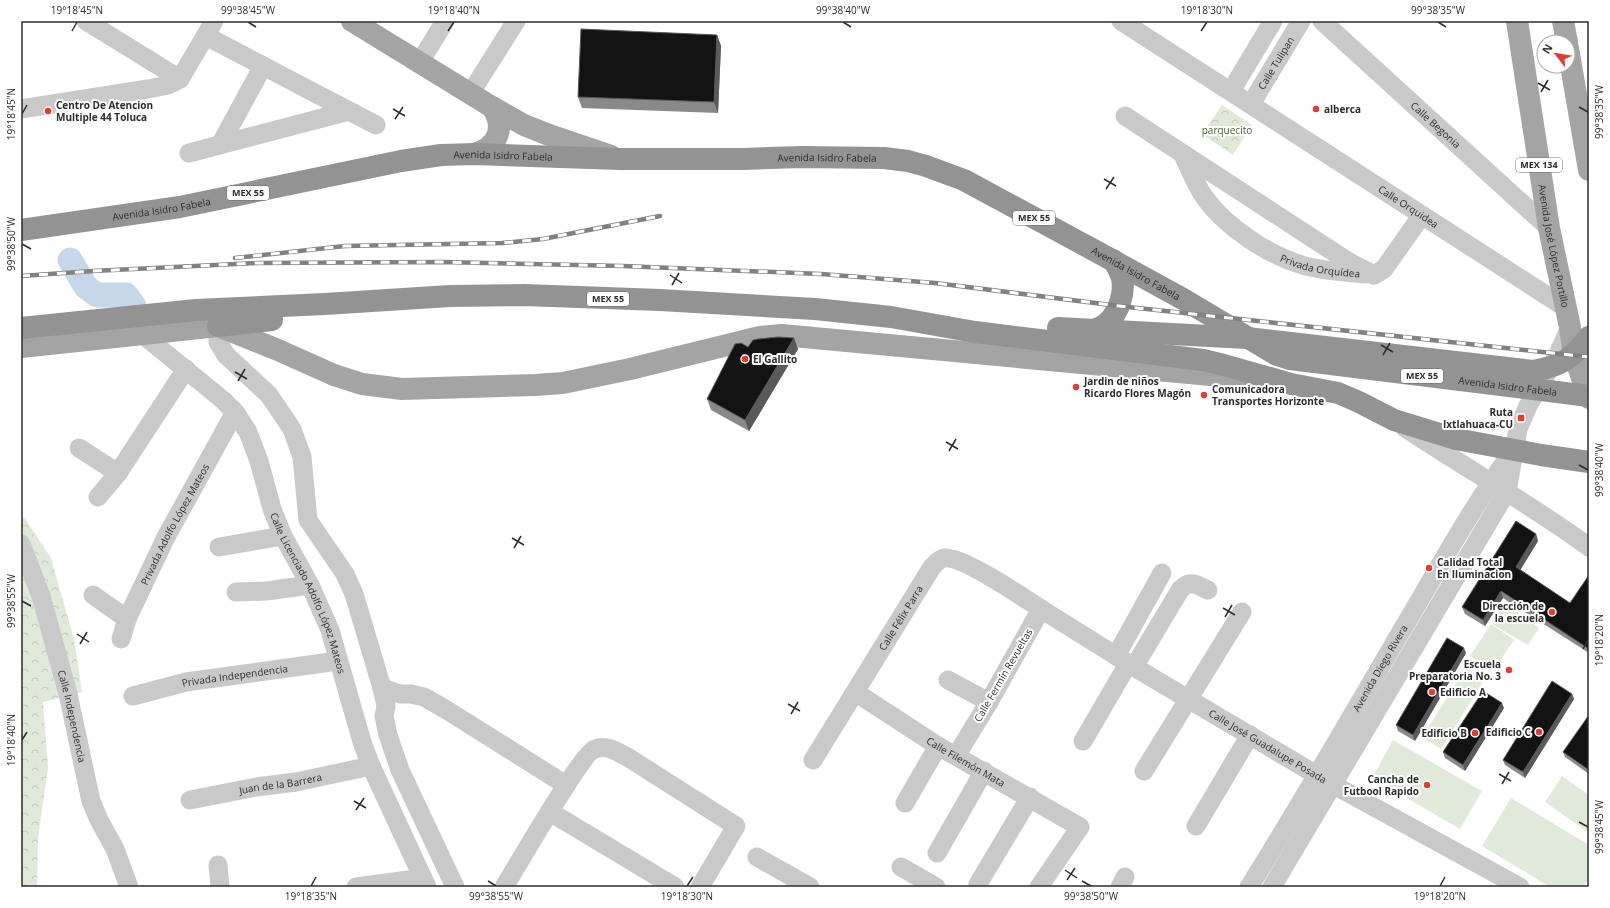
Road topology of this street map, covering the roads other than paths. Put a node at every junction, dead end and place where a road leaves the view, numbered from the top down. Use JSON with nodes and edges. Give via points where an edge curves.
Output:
{"nodes":[{"id":1,"x":86,"y":21,"type":"edge"},
{"id":2,"x":352,"y":21,"type":"edge"},
{"id":3,"x":445,"y":21,"type":"edge"},
{"id":4,"x":516,"y":21,"type":"edge"},
{"id":5,"x":1121,"y":21,"type":"edge"},
{"id":6,"x":1273,"y":21,"type":"edge"},
{"id":7,"x":1300,"y":21,"type":"edge"},
{"id":8,"x":1322,"y":21,"type":"edge"},
{"id":9,"x":1517,"y":21,"type":"edge"},
{"id":10,"x":1563,"y":21,"type":"edge"},
{"id":11,"x":210,"y":28,"type":"edge"},
{"id":12,"x":1565,"y":34,"type":"edge"},
{"id":13,"x":420,"y":62,"type":"junction"},
{"id":14,"x":263,"y":66,"type":"junction"},
{"id":15,"x":1572,"y":74,"type":"edge"},
{"id":16,"x":180,"y":79,"type":"junction"},
{"id":17,"x":1231,"y":91,"type":"junction"},
{"id":18,"x":470,"y":94,"type":"junction"},
{"id":19,"x":21,"y":97,"type":"edge"},
{"id":20,"x":1251,"y":104,"type":"junction"},
{"id":21,"x":492,"y":107,"type":"junction"},
{"id":22,"x":29,"y":108,"type":"edge"},
{"id":23,"x":349,"y":111,"type":"junction"},
{"id":24,"x":1125,"y":116,"type":"dead end"},
{"id":25,"x":376,"y":125,"type":"dead end"},
{"id":26,"x":220,"y":145,"type":"junction"},
{"id":27,"x":189,"y":153,"type":"dead end"},
{"id":28,"x":474,"y":154,"type":"junction"},
{"id":29,"x":1183,"y":154,"type":"junction"},
{"id":30,"x":620,"y":159,"type":"junction"},
{"id":31,"x":1589,"y":170,"type":"edge"},
{"id":32,"x":1422,"y":215,"type":"junction"},
{"id":33,"x":1549,"y":228,"type":"junction"},
{"id":34,"x":21,"y":230,"type":"edge"},
{"id":35,"x":1113,"y":260,"type":"junction"},
{"id":36,"x":1374,"y":275,"type":"junction"},
{"id":37,"x":324,"y":304,"type":"junction"},
{"id":38,"x":891,"y":317,"type":"junction"},
{"id":39,"x":1575,"y":324,"type":"edge"},
{"id":40,"x":218,"y":326,"type":"junction"},
{"id":41,"x":21,"y":328,"type":"edge"},
{"id":42,"x":1091,"y":331,"type":"junction"},
{"id":43,"x":142,"y":334,"type":"junction"},
{"id":44,"x":1247,"y":338,"type":"junction"},
{"id":45,"x":21,"y":346,"type":"edge"},
{"id":46,"x":1574,"y":355,"type":"junction"},
{"id":47,"x":1550,"y":367,"type":"junction"},
{"id":48,"x":186,"y":369,"type":"junction"},
{"id":49,"x":1291,"y":384,"type":"junction"},
{"id":50,"x":1537,"y":389,"type":"junction"},
{"id":51,"x":1589,"y":396,"type":"edge"},
{"id":52,"x":235,"y":412,"type":"junction"},
{"id":53,"x":1394,"y":420,"type":"junction"},
{"id":54,"x":79,"y":448,"type":"dead end"},
{"id":55,"x":1514,"y":450,"type":"junction"},
{"id":56,"x":1589,"y":462,"type":"edge"},
{"id":57,"x":118,"y":472,"type":"junction"},
{"id":58,"x":1491,"y":481,"type":"junction"},
{"id":59,"x":1507,"y":492,"type":"junction"},
{"id":60,"x":98,"y":497,"type":"dead end"},
{"id":61,"x":1461,"y":530,"type":"junction"},
{"id":62,"x":283,"y":536,"type":"junction"},
{"id":63,"x":1478,"y":540,"type":"junction"},
{"id":64,"x":21,"y":544,"type":"edge"},
{"id":65,"x":219,"y":547,"type":"dead end"},
{"id":66,"x":1589,"y":547,"type":"edge"},
{"id":67,"x":1162,"y":573,"type":"dead end"},
{"id":68,"x":310,"y":585,"type":"junction"},
{"id":69,"x":1208,"y":590,"type":"dead end"},
{"id":70,"x":236,"y":592,"type":"dead end"},
{"id":71,"x":93,"y":596,"type":"dead end"},
{"id":72,"x":1033,"y":604,"type":"junction"},
{"id":73,"x":1242,"y":612,"type":"dead end"},
{"id":74,"x":126,"y":619,"type":"junction"},
{"id":75,"x":121,"y":639,"type":"dead end"},
{"id":76,"x":338,"y":660,"type":"junction"},
{"id":77,"x":1126,"y":662,"type":"junction"},
{"id":78,"x":948,"y":680,"type":"dead end"},
{"id":79,"x":382,"y":688,"type":"junction"},
{"id":80,"x":855,"y":692,"type":"junction"},
{"id":81,"x":133,"y":696,"type":"dead end"},
{"id":82,"x":1189,"y":700,"type":"junction"},
{"id":83,"x":989,"y":702,"type":"junction"},
{"id":84,"x":1250,"y":735,"type":"junction"},
{"id":85,"x":1083,"y":741,"type":"dead end"},
{"id":86,"x":938,"y":746,"type":"junction"},
{"id":87,"x":956,"y":756,"type":"junction"},
{"id":88,"x":813,"y":760,"type":"dead end"},
{"id":89,"x":371,"y":766,"type":"junction"},
{"id":90,"x":984,"y":771,"type":"junction"},
{"id":91,"x":1144,"y":771,"type":"dead end"},
{"id":92,"x":1325,"y":780,"type":"junction"},
{"id":93,"x":566,"y":785,"type":"junction"},
{"id":94,"x":1030,"y":797,"type":"junction"},
{"id":95,"x":190,"y":800,"type":"dead end"},
{"id":96,"x":905,"y":803,"type":"dead end"},
{"id":97,"x":550,"y":812,"type":"junction"},
{"id":98,"x":1196,"y":826,"type":"dead end"},
{"id":99,"x":937,"y":853,"type":"dead end"},
{"id":100,"x":757,"y":857,"type":"dead end"},
{"id":101,"x":218,"y":865,"type":"dead end"},
{"id":102,"x":901,"y":867,"type":"dead end"},
{"id":103,"x":425,"y":883,"type":"edge"},
{"id":104,"x":978,"y":884,"type":"dead end"},
{"id":105,"x":1511,"y":885,"type":"edge"},
{"id":106,"x":129,"y":887,"type":"edge"},
{"id":107,"x":220,"y":887,"type":"edge"},
{"id":108,"x":356,"y":887,"type":"edge"},
{"id":109,"x":455,"y":887,"type":"edge"},
{"id":110,"x":504,"y":887,"type":"edge"},
{"id":111,"x":675,"y":887,"type":"edge"},
{"id":112,"x":700,"y":887,"type":"edge"},
{"id":113,"x":810,"y":887,"type":"edge"},
{"id":114,"x":936,"y":887,"type":"edge"},
{"id":115,"x":1039,"y":887,"type":"edge"},
{"id":116,"x":1249,"y":887,"type":"edge"},
{"id":117,"x":1272,"y":887,"type":"edge"}],
"edges":[{"from":1,"to":16,"type":"street"},
{"from":2,"to":13,"type":"main road"},
{"from":3,"to":13,"type":"street"},
{"from":4,"to":18,"type":"street"},
{"from":5,"to":17,"type":"street"},
{"from":6,"to":17,"type":"street"},
{"from":7,"to":20,"type":"street","name":"Calle Tulipan"},
{"from":8,"to":33,"type":"street","name":"Calle Begonia"},
{"from":9,"to":33,"type":"main road","name":"Avenida José López Portillo","number":"MEX 134"},
{"from":10,"to":12,"type":"main road"},
{"from":11,"to":14,"type":"street"},
{"from":11,"to":16,"type":"street"},
{"from":13,"to":18,"type":"main road"},
{"from":14,"to":23,"type":"street"},
{"from":14,"to":26,"type":"street"},
{"from":15,"to":31,"type":"main road"},
{"from":16,"to":22,"type":"street","via":[[168,85],[148,89]]},
{"from":17,"to":20,"type":"street"},
{"from":18,"to":21,"type":"main road"},
{"from":19,"to":22,"type":"street"},
{"from":20,"to":32,"type":"street","name":"Calle Orquidea"},
{"from":21,"to":28,"type":"main road","via":[[499,126],[496,140],[483,151]]},
{"from":21,"to":30,"type":"main road","via":[[549,136]]},
{"from":23,"to":25,"type":"street"},
{"from":23,"to":26,"type":"street"},
{"from":24,"to":29,"type":"street","name":"Privada Orquídea"},
{"from":26,"to":27,"type":"street"},
{"from":28,"to":30,"type":"highway","name":"Avenida Isidro Fabela","number":"MEX 55"},
{"from":28,"to":34,"type":"highway","name":"Avenida Isidro Fabela","number":"MEX 55","via":[[426,156],[180,207]]},
{"from":29,"to":36,"type":"street","name":"Privada Orquídea","via":[[1349,262]]},
{"from":29,"to":36,"type":"street","name":"Privada Orquídea","via":[[1204,197],[1226,222],[1239,232],[1272,252],[1302,265]]},
{"from":30,"to":35,"type":"highway","name":"Avenida Isidro Fabela","number":"MEX 55","via":[[858,157],[908,161],[964,180]]},
{"from":32,"to":36,"type":"street","via":[[1384,269]]},
{"from":32,"to":39,"type":"street","name":"Calle Orquidea"},
{"from":33,"to":39,"type":"main road","name":"Avenida José López Portillo","number":"MEX 134"},
{"from":35,"to":42,"type":"highway","via":[[1122,280],[1121,299],[1108,322]]},
{"from":35,"to":44,"type":"highway","name":"Avenida Isidro Fabela","number":"MEX 55"},
{"from":37,"to":38,"type":"highway","number":"MEX 55","via":[[450,296],[524,295],[814,309]]},
{"from":37,"to":40,"type":"highway","via":[[270,320]]},
{"from":37,"to":41,"type":"highway","number":"MEX 55","via":[[196,310]]},
{"from":38,"to":42,"type":"highway","via":[[937,318]]},
{"from":38,"to":49,"type":"highway","number":"MEX 55","via":[[982,333],[1203,360]]},
{"from":39,"to":46,"type":"highway"},
{"from":39,"to":47,"type":"street","name":"Avenida Diego Rivera"},
{"from":40,"to":43,"type":"main road","number":"MEX 55"},
{"from":40,"to":49,"type":"main road","number":"MEX 55","via":[[334,375],[362,384],[402,389],[563,383],[760,337],[782,335]]},
{"from":40,"to":79,"type":"street","via":[[218,342],[226,355],[269,395],[292,429],[302,457],[308,520],[345,574],[354,594]]},
{"from":42,"to":44,"type":"highway"},
{"from":43,"to":45,"type":"main road","number":"MEX 55"},
{"from":43,"to":48,"type":"street","name":"Calle Licenciado Adolfo López Mateos"},
{"from":44,"to":47,"type":"highway","via":[[1533,371]]},
{"from":44,"to":50,"type":"highway","name":"Avenida Isidro Fabela","number":"MEX 55","via":[[1277,355],[1290,359]]},
{"from":46,"to":47,"type":"highway"},
{"from":46,"to":51,"type":"main road"},
{"from":47,"to":50,"type":"street","name":"Avenida Diego Rivera"},
{"from":48,"to":52,"type":"street","name":"Calle Licenciado Adolfo López Mateos"},
{"from":48,"to":57,"type":"street"},
{"from":49,"to":53,"type":"highway","number":"MEX 55","via":[[1338,393]]},
{"from":50,"to":51,"type":"highway","name":"Avenida Isidro Fabela","number":"MEX 55"},
{"from":50,"to":55,"type":"street","name":"Avenida Diego Rivera","via":[[1518,430]]},
{"from":52,"to":62,"type":"street","name":"Calle Licenciado Adolfo López Mateos","via":[[251,440]]},
{"from":52,"to":74,"type":"street","name":"Privada Adolfo López Mateos","via":[[166,537]]},
{"from":53,"to":55,"type":"highway","number":"MEX 55","via":[[1456,439]]},
{"from":53,"to":58,"type":"street"},
{"from":54,"to":57,"type":"street"},
{"from":55,"to":56,"type":"highway","number":"MEX 55"},
{"from":55,"to":58,"type":"street","name":"Avenida Diego Rivera"},
{"from":55,"to":59,"type":"street","name":"Avenida Diego Rivera"},
{"from":57,"to":60,"type":"street"},
{"from":58,"to":59,"type":"street"},
{"from":58,"to":61,"type":"street","name":"Avenida Diego Rivera"},
{"from":59,"to":63,"type":"street","name":"Avenida Diego Rivera"},
{"from":59,"to":66,"type":"street"},
{"from":61,"to":63,"type":"street"},
{"from":61,"to":92,"type":"street","name":"Avenida Diego Rivera"},
{"from":62,"to":65,"type":"street"},
{"from":62,"to":68,"type":"street","name":"Calle Licenciado Adolfo López Mateos"},
{"from":63,"to":92,"type":"street","name":"Avenida Diego Rivera"},
{"from":64,"to":106,"type":"street","name":"Calle Independencia","via":[[41,596],[68,694],[92,801],[115,849]]},
{"from":67,"to":77,"type":"street"},
{"from":68,"to":70,"type":"street"},
{"from":68,"to":76,"type":"street","name":"Calle Licenciado Adolfo López Mateos","via":[[330,630]]},
{"from":69,"to":77,"type":"street","via":[[1190,583],[1185,584]]},
{"from":71,"to":74,"type":"street"},
{"from":72,"to":77,"type":"street","name":"Calle José Guadalupe Posada"},
{"from":72,"to":80,"type":"street","name":"Calle Félix Parra","via":[[962,563],[943,558],[932,567]]},
{"from":72,"to":83,"type":"street","name":"Calle Fermín Revueltas"},
{"from":73,"to":82,"type":"street"},
{"from":74,"to":75,"type":"street","name":"Privada Adolfo López Mateos"},
{"from":76,"to":81,"type":"street","name":"Privada Independencia","via":[[186,682]]},
{"from":76,"to":89,"type":"street","name":"Calle Licenciado Adolfo López Mateos"},
{"from":77,"to":82,"type":"street","name":"Calle José Guadalupe Posada"},
{"from":77,"to":85,"type":"street"},
{"from":78,"to":83,"type":"street"},
{"from":79,"to":93,"type":"street","via":[[424,698]]},
{"from":79,"to":109,"type":"street","via":[[386,706],[386,729],[400,770]]},
{"from":80,"to":86,"type":"street","name":"Calle Filemón Mata"},
{"from":80,"to":88,"type":"street","name":"Calle Félix Parra"},
{"from":82,"to":84,"type":"street","name":"Calle José Guadalupe Posada"},
{"from":82,"to":91,"type":"street"},
{"from":83,"to":87,"type":"street","name":"Calle Fermín Revueltas"},
{"from":84,"to":92,"type":"street","name":"Calle José Guadalupe Posada"},
{"from":84,"to":98,"type":"street"},
{"from":86,"to":87,"type":"street","name":"Calle Filemón Mata"},
{"from":86,"to":96,"type":"street"},
{"from":87,"to":90,"type":"street","name":"Calle Filemón Mata"},
{"from":89,"to":95,"type":"street","name":"Juan de la Barrera"},
{"from":89,"to":103,"type":"street","name":"Calle Licenciado Adolfo López Mateos"},
{"from":90,"to":94,"type":"street","name":"Calle Filemón Mata"},
{"from":90,"to":99,"type":"street"},
{"from":92,"to":105,"type":"street","name":"Calle José Guadalupe Posada"},
{"from":92,"to":116,"type":"street","name":"Avenida Diego Rivera"},
{"from":92,"to":117,"type":"street","name":"Avenida Diego Rivera"},
{"from":93,"to":97,"type":"street"},
{"from":93,"to":112,"type":"street","via":[[586,755],[594,749],[604,747],[629,758],[736,826]]},
{"from":94,"to":104,"type":"street"},
{"from":94,"to":115,"type":"street","name":"Calle Filemón Mata","via":[[1080,826]]},
{"from":97,"to":110,"type":"street"},
{"from":97,"to":111,"type":"street"},
{"from":100,"to":113,"type":"street"},
{"from":101,"to":107,"type":"street"},
{"from":102,"to":114,"type":"street"},
{"from":103,"to":108,"type":"street"}]}
